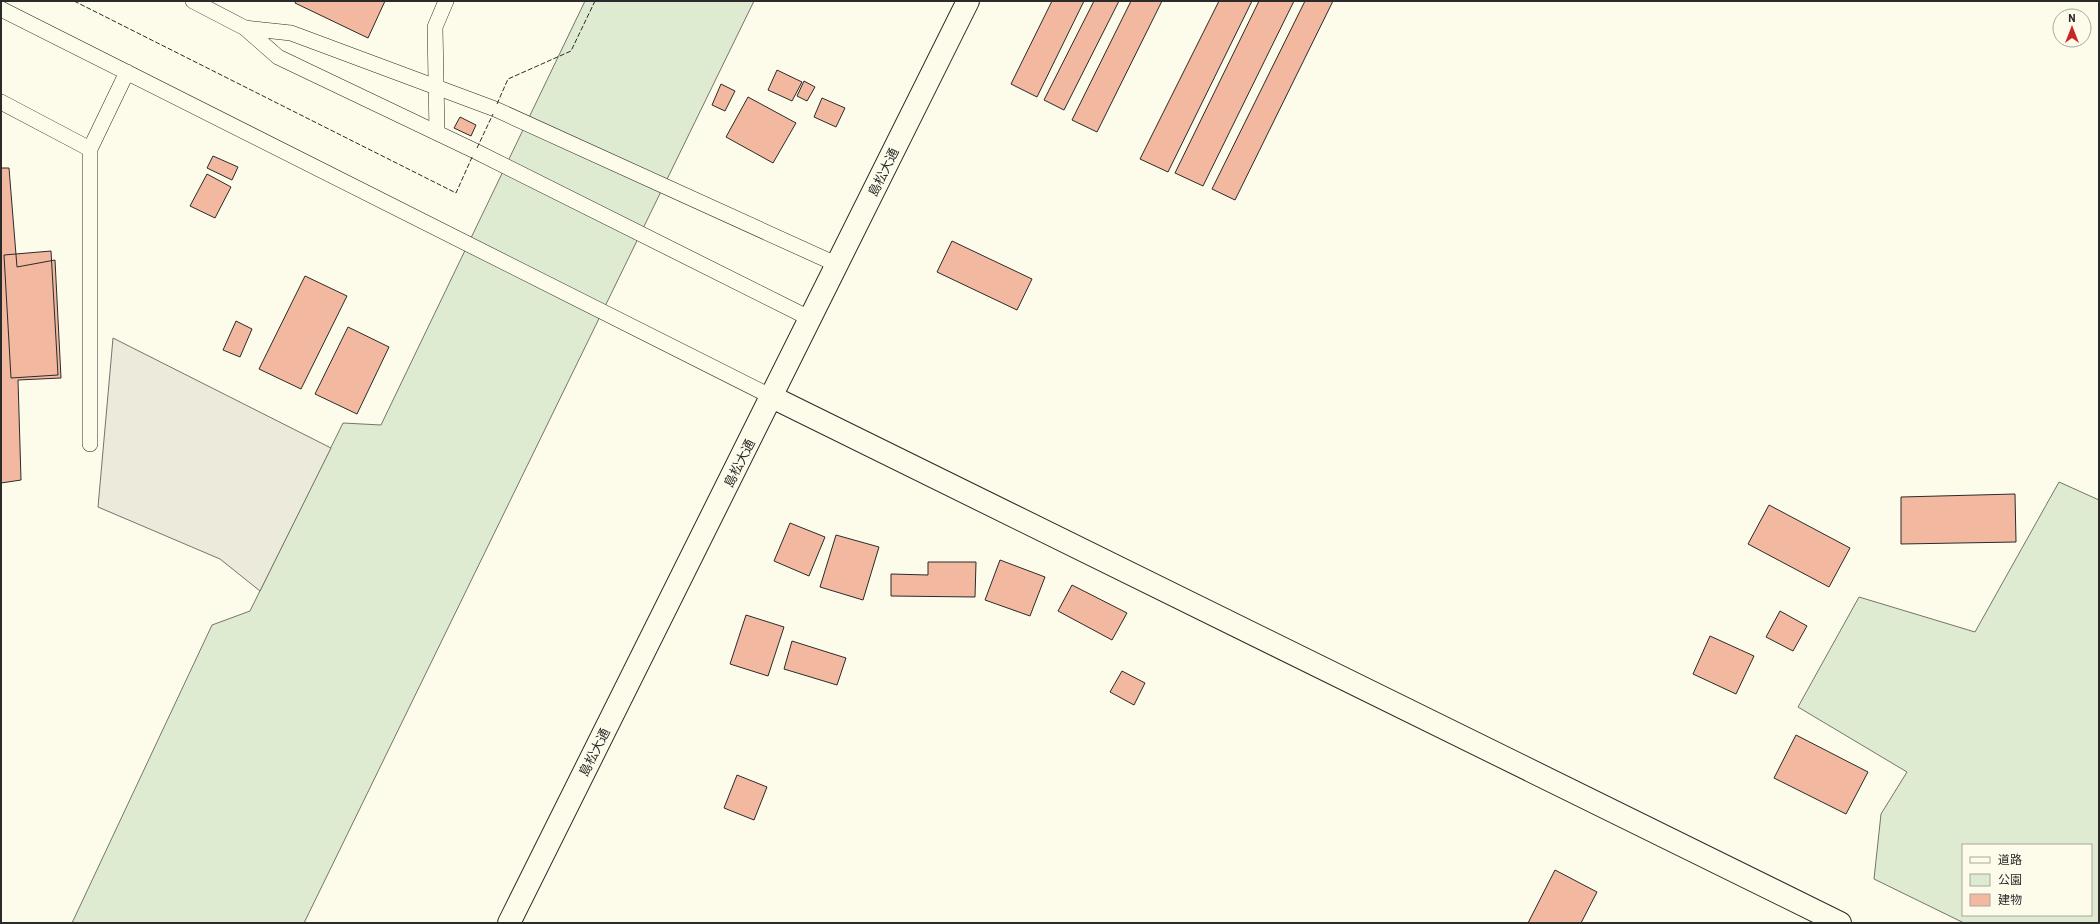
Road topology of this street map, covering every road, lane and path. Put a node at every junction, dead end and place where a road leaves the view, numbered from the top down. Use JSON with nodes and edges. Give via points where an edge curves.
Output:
{"nodes":[{"id":1,"x":193,"y":1,"type":"edge"},
{"id":2,"x":446,"y":1,"type":"edge"},
{"id":3,"x":968,"y":1,"type":"edge"},
{"id":4,"x":211,"y":5,"type":"edge"},
{"id":5,"x":1,"y":9,"type":"edge"},
{"id":6,"x":244,"y":28,"type":"junction"},
{"id":7,"x":127,"y":72,"type":"junction"},
{"id":8,"x":435,"y":86,"type":"junction"},
{"id":9,"x":1,"y":102,"type":"edge"},
{"id":10,"x":437,"y":133,"type":"junction"},
{"id":11,"x":90,"y":149,"type":"junction"},
{"id":12,"x":838,"y":265,"type":"junction"},
{"id":13,"x":811,"y":319,"type":"junction"},
{"id":14,"x":772,"y":397,"type":"junction"},
{"id":15,"x":90,"y":444,"type":"dead end"},
{"id":16,"x":509,"y":923,"type":"edge"},
{"id":17,"x":1840,"y":923,"type":"edge"}],
"edges":[{"from":1,"to":4,"type":"lane"},
{"from":2,"to":8,"type":"lane","via":[[435,26]]},
{"from":3,"to":12,"type":"street","name":"島松大通"},
{"from":4,"to":6,"type":"lane"},
{"from":5,"to":7,"type":"lane"},
{"from":6,"to":8,"type":"lane","via":[[291,33]]},
{"from":6,"to":10,"type":"lane","via":[[278,57]]},
{"from":7,"to":11,"type":"lane"},
{"from":7,"to":14,"type":"lane"},
{"from":8,"to":10,"type":"lane"},
{"from":8,"to":12,"type":"lane","via":[[495,109]]},
{"from":9,"to":11,"type":"lane"},
{"from":10,"to":13,"type":"lane"},
{"from":11,"to":15,"type":"lane"},
{"from":12,"to":13,"type":"street","name":"島松大通"},
{"from":13,"to":14,"type":"street","name":"島松大通"},
{"from":14,"to":16,"type":"street","name":"島松大通"},
{"from":14,"to":17,"type":"street"}]}
